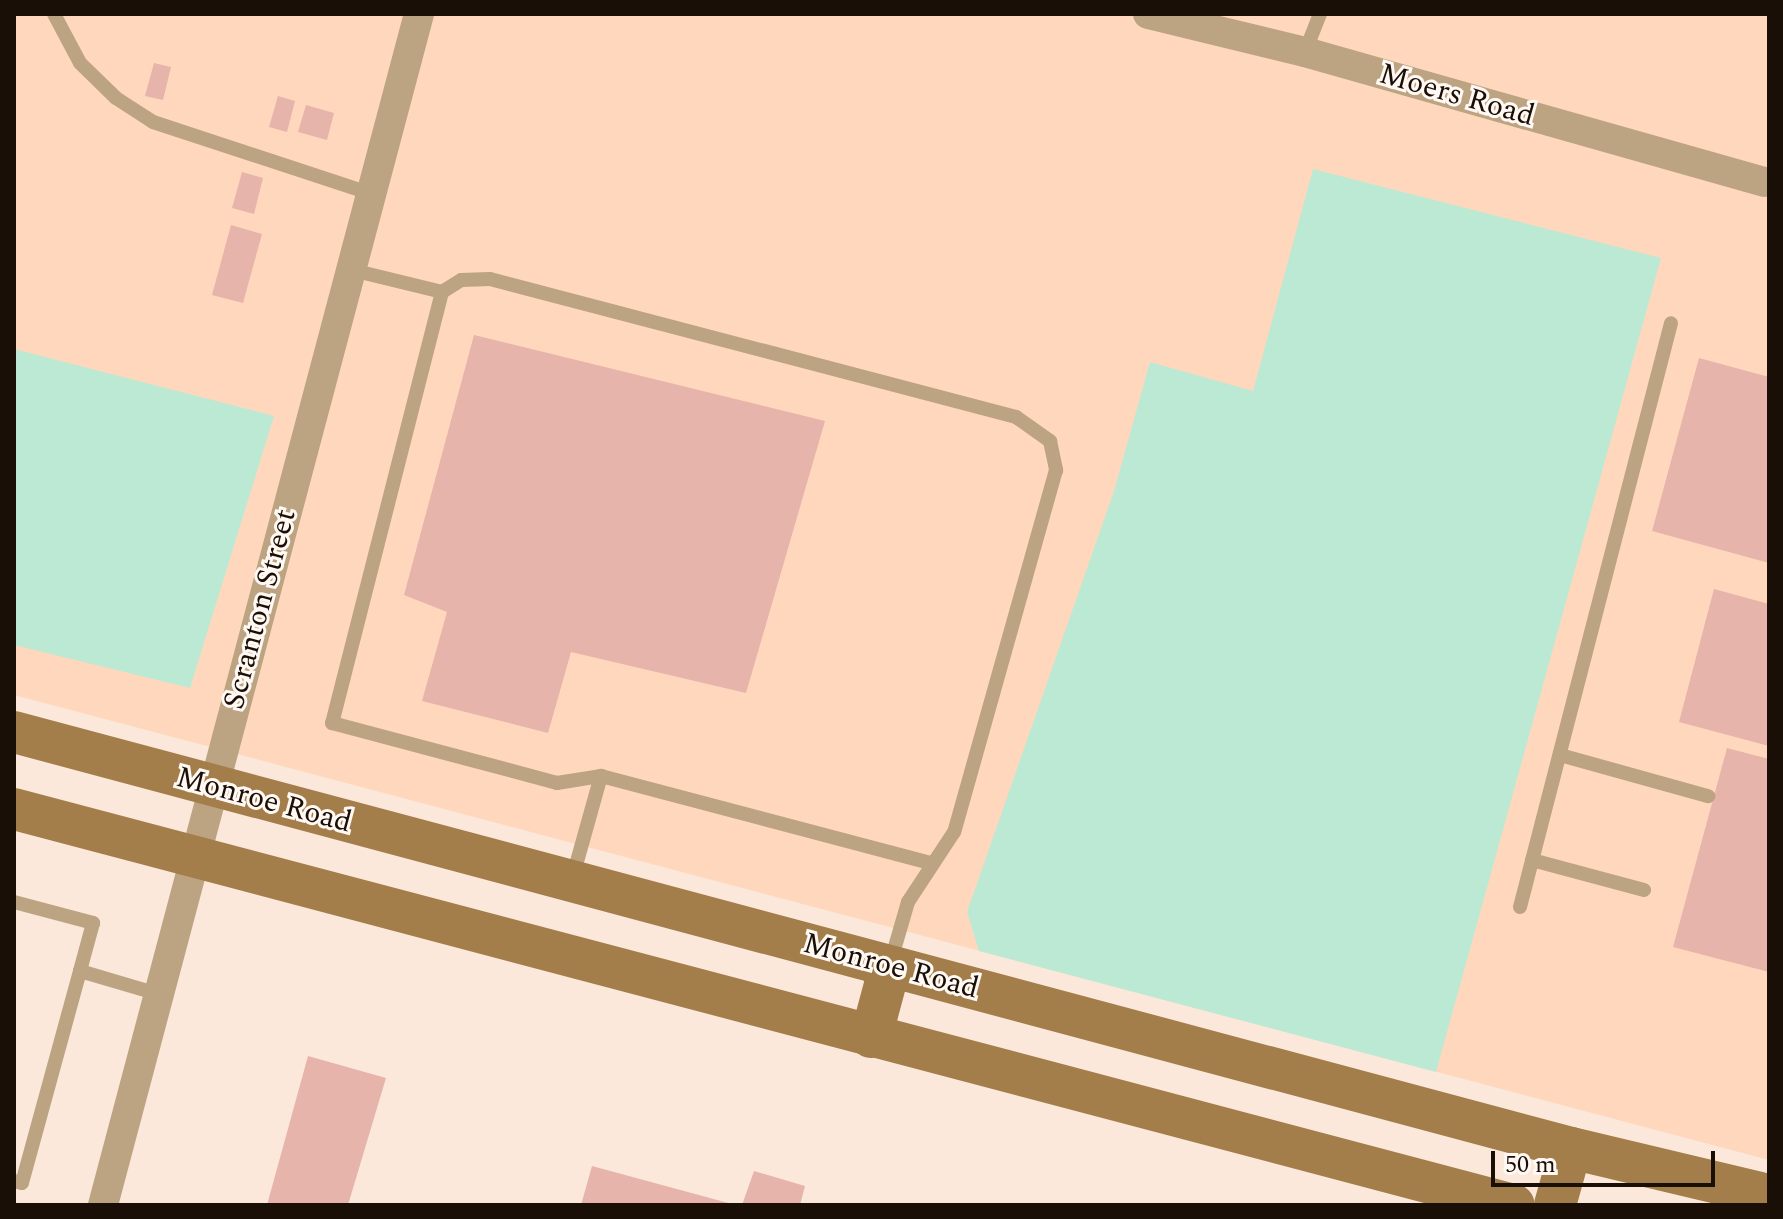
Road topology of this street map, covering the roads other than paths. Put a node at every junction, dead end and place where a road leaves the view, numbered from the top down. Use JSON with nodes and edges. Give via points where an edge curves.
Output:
{"nodes":[{"id":1,"x":54,"y":14,"type":"edge"},
{"id":2,"x":419,"y":14,"type":"edge"},
{"id":3,"x":1148,"y":14,"type":"edge"},
{"id":4,"x":1320,"y":14,"type":"edge"},
{"id":5,"x":1305,"y":52,"type":"junction"},
{"id":6,"x":1766,"y":173,"type":"edge"},
{"id":7,"x":373,"y":194,"type":"junction"},
{"id":8,"x":352,"y":270,"type":"junction"},
{"id":9,"x":442,"y":292,"type":"junction"},
{"id":10,"x":1671,"y":323,"type":"dead end"},
{"id":11,"x":14,"y":732,"type":"edge"},
{"id":12,"x":1560,"y":755,"type":"junction"},
{"id":13,"x":601,"y":776,"type":"junction"},
{"id":14,"x":212,"y":787,"type":"junction"},
{"id":15,"x":1708,"y":796,"type":"dead end"},
{"id":16,"x":14,"y":809,"type":"edge"},
{"id":17,"x":193,"y":856,"type":"junction"},
{"id":18,"x":1532,"y":860,"type":"junction"},
{"id":19,"x":933,"y":864,"type":"junction"},
{"id":20,"x":572,"y":881,"type":"junction"},
{"id":21,"x":1644,"y":890,"type":"dead end"},
{"id":22,"x":14,"y":902,"type":"edge"},
{"id":23,"x":1520,"y":907,"type":"dead end"},
{"id":24,"x":890,"y":966,"type":"junction"},
{"id":25,"x":80,"y":971,"type":"junction"},
{"id":26,"x":158,"y":994,"type":"junction"},
{"id":27,"x":871,"y":1037,"type":"junction"},
{"id":28,"x":1571,"y":1148,"type":"junction"},
{"id":29,"x":14,"y":1181,"type":"edge"},
{"id":30,"x":1769,"y":1195,"type":"edge"},
{"id":31,"x":103,"y":1205,"type":"edge"},
{"id":32,"x":1514,"y":1205,"type":"edge"},
{"id":33,"x":1555,"y":1205,"type":"edge"}],
"edges":[{"from":1,"to":7,"type":"lane","via":[[80,63],[116,98],[153,122]]},
{"from":2,"to":7,"type":"street","name":"Scranton Street"},
{"from":3,"to":5,"type":"street","name":"Moers Road"},
{"from":4,"to":5,"type":"lane"},
{"from":5,"to":6,"type":"street","name":"Moers Road"},
{"from":7,"to":8,"type":"street","name":"Scranton Street"},
{"from":8,"to":9,"type":"lane"},
{"from":8,"to":14,"type":"street","name":"Scranton Street"},
{"from":9,"to":13,"type":"lane","via":[[332,723],[557,783]]},
{"from":9,"to":19,"type":"lane","via":[[461,280],[490,279],[1016,417],[1050,441],[1056,470],[954,832]]},
{"from":10,"to":12,"type":"lane"},
{"from":11,"to":14,"type":"main road","name":"Monroe Road"},
{"from":12,"to":15,"type":"lane"},
{"from":12,"to":18,"type":"lane"},
{"from":13,"to":19,"type":"lane"},
{"from":13,"to":20,"type":"lane"},
{"from":14,"to":17,"type":"street","name":"Scranton Street"},
{"from":14,"to":20,"type":"main road","name":"Monroe Road"},
{"from":16,"to":17,"type":"main road"},
{"from":17,"to":26,"type":"street","name":"Scranton Street"},
{"from":17,"to":27,"type":"main road"},
{"from":18,"to":21,"type":"lane"},
{"from":18,"to":23,"type":"lane"},
{"from":19,"to":24,"type":"lane","via":[[908,902]]},
{"from":20,"to":24,"type":"main road","name":"Monroe Road"},
{"from":22,"to":25,"type":"lane","via":[[93,923]]},
{"from":24,"to":27,"type":"main road"},
{"from":24,"to":28,"type":"main road","name":"Monroe Road"},
{"from":25,"to":26,"type":"lane"},
{"from":25,"to":29,"type":"lane","via":[[22,1183]]},
{"from":26,"to":31,"type":"street","name":"Scranton Street"},
{"from":27,"to":32,"type":"main road"},
{"from":28,"to":30,"type":"main road","name":"Monroe Road"},
{"from":28,"to":33,"type":"main road"}]}
